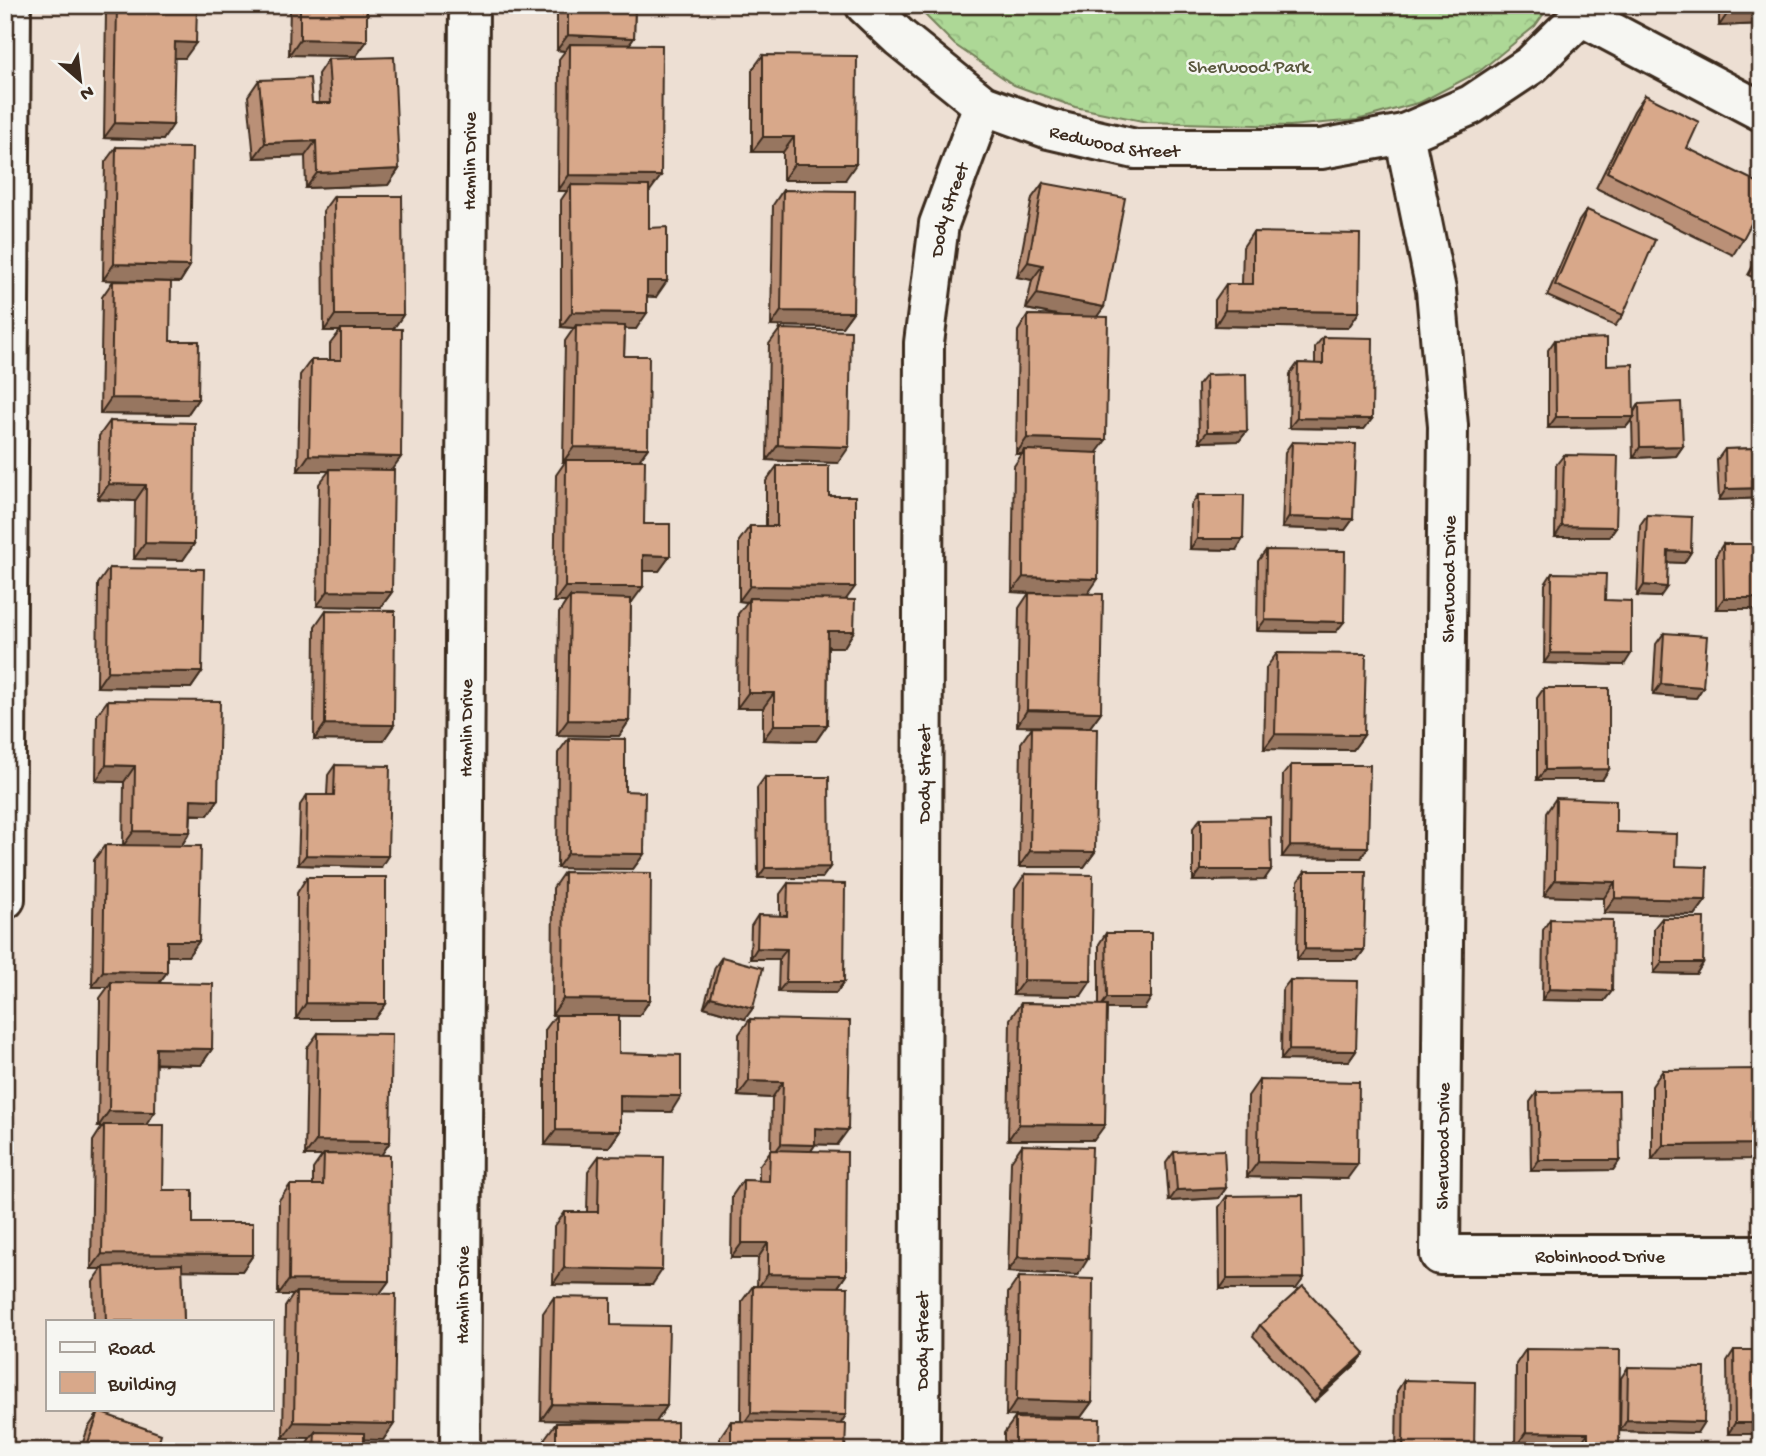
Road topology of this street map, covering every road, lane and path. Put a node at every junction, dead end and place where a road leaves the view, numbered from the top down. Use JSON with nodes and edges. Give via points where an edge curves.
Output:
{"nodes":[{"id":1,"x":11,"y":5,"type":"edge"},
{"id":2,"x":470,"y":5,"type":"edge"},
{"id":3,"x":865,"y":5,"type":"edge"},
{"id":4,"x":1583,"y":11,"type":"edge"},
{"id":5,"x":983,"y":105,"type":"junction"},
{"id":6,"x":1761,"y":111,"type":"edge"},
{"id":7,"x":1404,"y":134,"type":"junction"},
{"id":8,"x":5,"y":899,"type":"edge"},
{"id":9,"x":1440,"y":1255,"type":"joint"},
{"id":10,"x":1761,"y":1255,"type":"edge"},
{"id":11,"x":460,"y":1451,"type":"edge"},
{"id":12,"x":920,"y":1451,"type":"edge"}],
"edges":[{"from":1,"to":8,"type":"street"},
{"from":2,"to":11,"type":"street","name":"Hamlin Drive"},
{"from":3,"to":5,"type":"street","name":"Redwood Street"},
{"from":4,"to":6,"type":"street"},
{"from":4,"to":7,"type":"street","via":[[1531,65],[1471,105]]},
{"from":5,"to":7,"type":"street","name":"Redwood Street","via":[[1049,129],[1135,149],[1321,149]]},
{"from":5,"to":12,"type":"street","name":"Dody Street","via":[[939,224],[924,343]]},
{"from":7,"to":9,"type":"street","name":"Sherwood Drive","via":[[1436,290],[1448,426]]},
{"from":9,"to":10,"type":"street","name":"Robinhood Drive"}]}
